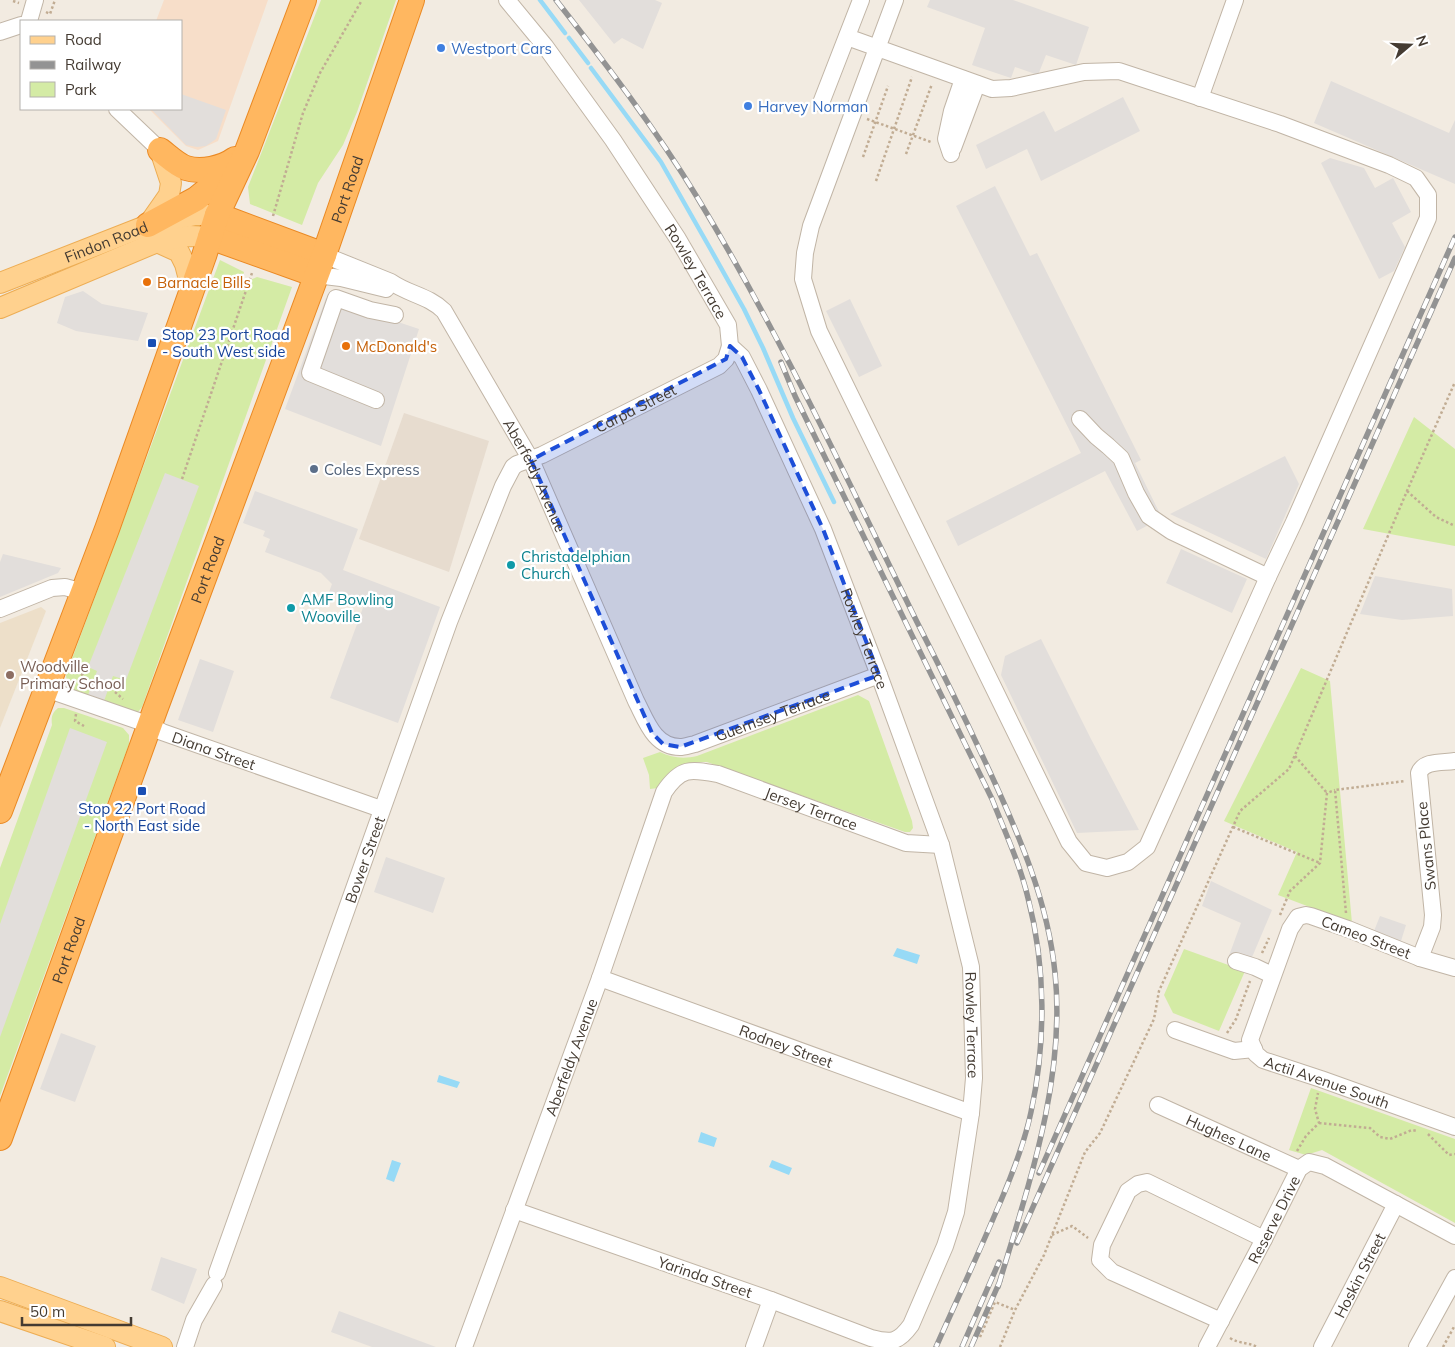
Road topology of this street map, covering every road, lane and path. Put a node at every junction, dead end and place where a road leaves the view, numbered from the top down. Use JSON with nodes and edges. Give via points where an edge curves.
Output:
{"nodes":[{"id":1,"x":36,"y":0,"type":"edge"},
{"id":2,"x":55,"y":0,"type":"edge"},
{"id":3,"x":304,"y":0,"type":"edge"},
{"id":4,"x":362,"y":0,"type":"edge"},
{"id":5,"x":412,"y":0,"type":"edge"},
{"id":6,"x":507,"y":0,"type":"edge"},
{"id":7,"x":861,"y":0,"type":"edge"},
{"id":8,"x":894,"y":0,"type":"edge"},
{"id":9,"x":1235,"y":0,"type":"edge"},
{"id":10,"x":50,"y":14,"type":"dead end"},
{"id":11,"x":29,"y":20,"type":"edge"},
{"id":12,"x":20,"y":25,"type":"edge"},
{"id":13,"x":0,"y":32,"type":"edge"},
{"id":14,"x":847,"y":37,"type":"junction"},
{"id":15,"x":876,"y":48,"type":"junction"},
{"id":16,"x":912,"y":78,"type":"dead end"},
{"id":17,"x":934,"y":80,"type":"dead end"},
{"id":18,"x":888,"y":86,"type":"dead end"},
{"id":19,"x":1200,"y":98,"type":"junction"},
{"id":20,"x":821,"y":103,"type":"dead end"},
{"id":21,"x":119,"y":110,"type":"edge"},
{"id":22,"x":865,"y":119,"type":"dead end"},
{"id":23,"x":875,"y":122,"type":"junction"},
{"id":24,"x":894,"y":129,"type":"junction"},
{"id":25,"x":913,"y":136,"type":"junction"},
{"id":26,"x":939,"y":145,"type":"dead end"},
{"id":27,"x":160,"y":150,"type":"junction"},
{"id":28,"x":247,"y":151,"type":"junction"},
{"id":29,"x":906,"y":154,"type":"dead end"},
{"id":30,"x":862,"y":157,"type":"dead end"},
{"id":31,"x":876,"y":181,"type":"dead end"},
{"id":32,"x":273,"y":218,"type":"dead end"},
{"id":33,"x":213,"y":226,"type":"junction"},
{"id":34,"x":152,"y":233,"type":"junction"},
{"id":35,"x":320,"y":265,"type":"junction"},
{"id":36,"x":252,"y":273,"type":"dead end"},
{"id":37,"x":0,"y":283,"type":"edge"},
{"id":38,"x":192,"y":291,"type":"junction"},
{"id":39,"x":0,"y":308,"type":"edge"},
{"id":40,"x":395,"y":315,"type":"dead end"},
{"id":41,"x":730,"y":346,"type":"junction"},
{"id":42,"x":1455,"y":382,"type":"edge"},
{"id":43,"x":376,"y":400,"type":"dead end"},
{"id":44,"x":1080,"y":418,"type":"dead end"},
{"id":45,"x":531,"y":460,"type":"junction"},
{"id":46,"x":182,"y":479,"type":"dead end"},
{"id":47,"x":1407,"y":491,"type":"junction"},
{"id":48,"x":1455,"y":526,"type":"edge"},
{"id":49,"x":1268,"y":577,"type":"junction"},
{"id":50,"x":83,"y":592,"type":"junction"},
{"id":51,"x":0,"y":609,"type":"edge"},
{"id":52,"x":77,"y":661,"type":"dead end"},
{"id":53,"x":879,"y":675,"type":"junction"},
{"id":54,"x":98,"y":685,"type":"dead end"},
{"id":55,"x":46,"y":689,"type":"junction"},
{"id":56,"x":76,"y":712,"type":"dead end"},
{"id":57,"x":150,"y":725,"type":"junction"},
{"id":58,"x":84,"y":726,"type":"dead end"},
{"id":59,"x":663,"y":744,"type":"joint"},
{"id":60,"x":1295,"y":756,"type":"junction"},
{"id":61,"x":1455,"y":761,"type":"edge"},
{"id":62,"x":684,"y":773,"type":"joint"},
{"id":63,"x":1419,"y":779,"type":"junction"},
{"id":64,"x":1327,"y":793,"type":"dead end"},
{"id":65,"x":382,"y":809,"type":"junction"},
{"id":66,"x":0,"y":811,"type":"edge"},
{"id":67,"x":1232,"y":827,"type":"junction"},
{"id":68,"x":941,"y":845,"type":"junction"},
{"id":69,"x":1320,"y":863,"type":"dead end"},
{"id":70,"x":1348,"y":929,"type":"junction"},
{"id":71,"x":1420,"y":958,"type":"junction"},
{"id":72,"x":1236,"y":961,"type":"dead end"},
{"id":73,"x":1455,"y":968,"type":"edge"},
{"id":74,"x":1272,"y":975,"type":"junction"},
{"id":75,"x":600,"y":978,"type":"junction"},
{"id":76,"x":1175,"y":1030,"type":"dead end"},
{"id":77,"x":1254,"y":1049,"type":"junction"},
{"id":78,"x":1321,"y":1079,"type":"junction"},
{"id":79,"x":1158,"y":1105,"type":"dead end"},
{"id":80,"x":971,"y":1113,"type":"junction"},
{"id":81,"x":1319,"y":1123,"type":"junction"},
{"id":82,"x":1455,"y":1127,"type":"edge"},
{"id":83,"x":2,"y":1130,"type":"edge"},
{"id":84,"x":1420,"y":1132,"type":"dead end"},
{"id":85,"x":1428,"y":1134,"type":"dead end"},
{"id":86,"x":1455,"y":1154,"type":"edge"},
{"id":87,"x":1295,"y":1167,"type":"junction"},
{"id":88,"x":1396,"y":1204,"type":"junction"},
{"id":89,"x":514,"y":1210,"type":"junction"},
{"id":90,"x":1051,"y":1236,"type":"junction"},
{"id":91,"x":1455,"y":1236,"type":"edge"},
{"id":92,"x":1264,"y":1239,"type":"junction"},
{"id":93,"x":1100,"y":1260,"type":"junction"},
{"id":94,"x":1455,"y":1278,"type":"edge"},
{"id":95,"x":0,"y":1287,"type":"edge"},
{"id":96,"x":771,"y":1300,"type":"junction"},
{"id":97,"x":1015,"y":1310,"type":"junction"},
{"id":98,"x":0,"y":1311,"type":"edge"},
{"id":99,"x":1221,"y":1321,"type":"junction"},
{"id":100,"x":1455,"y":1325,"type":"edge"},
{"id":101,"x":980,"y":1337,"type":"dead end"},
{"id":102,"x":1230,"y":1338,"type":"dead end"},
{"id":103,"x":896,"y":1341,"type":"joint"},
{"id":104,"x":105,"y":1347,"type":"edge"},
{"id":105,"x":162,"y":1347,"type":"edge"},
{"id":106,"x":185,"y":1347,"type":"edge"},
{"id":107,"x":464,"y":1347,"type":"edge"},
{"id":108,"x":754,"y":1347,"type":"edge"},
{"id":109,"x":1000,"y":1347,"type":"edge"},
{"id":110,"x":1207,"y":1347,"type":"edge"},
{"id":111,"x":1257,"y":1347,"type":"edge"},
{"id":112,"x":1322,"y":1347,"type":"edge"},
{"id":113,"x":1417,"y":1347,"type":"edge"},
{"id":114,"x":1443,"y":1347,"type":"edge"}],
"edges":[{"from":1,"to":11,"type":"street"},
{"from":2,"to":10,"type":"path"},
{"from":3,"to":28,"type":"highway"},
{"from":4,"to":32,"type":"path","via":[[320,73],[303,113]]},
{"from":5,"to":35,"type":"highway","name":"Port Road"},
{"from":6,"to":41,"type":"street","name":"Rowley Terrace","via":[[602,125],[678,239],[728,325]]},
{"from":7,"to":14,"type":"street"},
{"from":8,"to":15,"type":"street"},
{"from":9,"to":19,"type":"street"},
{"from":12,"to":13,"type":"street"},
{"from":14,"to":15,"type":"street"},
{"from":14,"to":20,"type":"street"},
{"from":15,"to":19,"type":"street","via":[[992,89],[1084,72],[1119,71]]},
{"from":15,"to":49,"type":"street","via":[[811,226],[803,279],[819,332],[924,549],[1069,842],[1086,863],[1107,868],[1128,862],[1147,847]]},
{"from":16,"to":24,"type":"path"},
{"from":17,"to":25,"type":"path"},
{"from":18,"to":23,"type":"path"},
{"from":19,"to":49,"type":"street","via":[[1390,165],[1416,178],[1428,196],[1428,218]]},
{"from":21,"to":27,"type":"street"},
{"from":22,"to":23,"type":"path"},
{"from":23,"to":24,"type":"path"},
{"from":23,"to":30,"type":"path"},
{"from":24,"to":25,"type":"path"},
{"from":24,"to":31,"type":"path"},
{"from":25,"to":26,"type":"path"},
{"from":25,"to":29,"type":"path"},
{"from":27,"to":28,"type":"highway","via":[[186,168],[209,170],[230,163]]},
{"from":27,"to":34,"type":"main road","via":[[171,183]]},
{"from":28,"to":33,"type":"highway"},
{"from":28,"to":34,"type":"highway","via":[[203,194]]},
{"from":33,"to":34,"type":"main road","name":"Findon Road","via":[[195,215]]},
{"from":33,"to":35,"type":"highway"},
{"from":33,"to":38,"type":"highway"},
{"from":34,"to":37,"type":"main road","name":"Findon Road"},
{"from":34,"to":38,"type":"main road","via":[[178,252],[185,264]]},
{"from":34,"to":39,"type":"main road","name":"Findon Road"},
{"from":35,"to":45,"type":"street","name":"Aberfeldy Avenue","via":[[391,282],[436,303],[444,311]]},
{"from":35,"to":57,"type":"highway","name":"Port Road"},
{"from":36,"to":46,"type":"path"},
{"from":38,"to":50,"type":"highway"},
{"from":40,"to":43,"type":"street","via":[[336,298],[310,373]]},
{"from":41,"to":45,"type":"street","name":"Carpa Street","via":[[726,359],[719,366]]},
{"from":41,"to":53,"type":"street","name":"Rowley Terrace","via":[[742,358],[759,390],[823,529]]},
{"from":42,"to":47,"type":"path"},
{"from":44,"to":49,"type":"street","via":[[1121,458],[1149,516],[1171,531]]},
{"from":45,"to":59,"type":"street","name":"Aberfeldy Avenue","via":[[636,700],[652,733]]},
{"from":45,"to":65,"type":"street","name":"Bower Street","via":[[513,467],[503,486],[449,622]]},
{"from":47,"to":48,"type":"path","via":[[1436,517]]},
{"from":47,"to":60,"type":"path"},
{"from":50,"to":51,"type":"street","via":[[64,587],[52,588]]},
{"from":50,"to":55,"type":"highway"},
{"from":52,"to":54,"type":"path","via":[[75,666],[87,682]]},
{"from":53,"to":59,"type":"street","name":"Guernsey Terrace","via":[[695,744],[680,747]]},
{"from":53,"to":68,"type":"street","name":"Rowley Terrace"},
{"from":55,"to":57,"type":"street","name":"Diana Street"},
{"from":55,"to":66,"type":"highway"},
{"from":56,"to":58,"type":"path","via":[[75,721]]},
{"from":57,"to":65,"type":"street","name":"Diana Street"},
{"from":57,"to":83,"type":"highway","name":"Port Road"},
{"from":60,"to":64,"type":"path"},
{"from":60,"to":67,"type":"path","via":[[1289,769],[1240,811]]},
{"from":61,"to":63,"type":"street","via":[[1424,766]]},
{"from":62,"to":68,"type":"street","name":"Jersey Terrace","via":[[696,770],[718,774],[906,843]]},
{"from":62,"to":75,"type":"street","name":"Aberfeldy Avenue","via":[[674,778],[664,792]]},
{"from":63,"to":70,"type":"path","via":[[1335,790]]},
{"from":63,"to":71,"type":"street","name":"Swans Place","via":[[1433,915],[1432,927]]},
{"from":65,"to":106,"type":"street","name":"Bower Street","via":[[216,1279],[194,1320]]},
{"from":67,"to":69,"type":"path"},
{"from":67,"to":90,"type":"path","via":[[1159,991],[1154,1019],[1100,1132],[1085,1152]]},
{"from":68,"to":80,"type":"street","name":"Rowley Terrace","via":[[970,967],[974,1078]]},
{"from":70,"to":71,"type":"street","name":"Cameo Street"},
{"from":70,"to":74,"type":"street","name":"Cameo Street","via":[[1311,916],[1298,918],[1290,929]]},
{"from":71,"to":73,"type":"street","name":"Cameo Street"},
{"from":72,"to":74,"type":"street"},
{"from":74,"to":77,"type":"street","name":"Cameo Street","via":[[1250,1040]]},
{"from":75,"to":80,"type":"street","name":"Rodney Street"},
{"from":75,"to":89,"type":"street","name":"Aberfeldy Avenue"},
{"from":76,"to":77,"type":"street","name":"Actil Avenue South","via":[[1234,1051]]},
{"from":77,"to":78,"type":"street","name":"Actil Avenue South","via":[[1262,1060]]},
{"from":78,"to":81,"type":"path","via":[[1315,1109]]},
{"from":78,"to":82,"type":"street","name":"Actil Avenue South"},
{"from":79,"to":87,"type":"street","name":"Hughes Lane"},
{"from":80,"to":103,"type":"street","name":"Rowley Terrace","via":[[956,1212],[946,1246],[910,1325]]},
{"from":81,"to":84,"type":"path","via":[[1370,1128],[1380,1137],[1390,1140],[1412,1130]]},
{"from":81,"to":87,"type":"path","via":[[1306,1136]]},
{"from":85,"to":86,"type":"path","via":[[1449,1155]]},
{"from":87,"to":88,"type":"street","name":"Reserve Drive","via":[[1310,1162],[1325,1166]]},
{"from":87,"to":92,"type":"street","name":"Reserve Drive"},
{"from":88,"to":91,"type":"street","name":"Reserve Drive"},
{"from":88,"to":112,"type":"street","name":"Hoskin Street"},
{"from":89,"to":96,"type":"street","name":"Yarinda Street"},
{"from":89,"to":107,"type":"street","name":"Aberfeldy Avenue"},
{"from":90,"to":93,"type":"path","via":[[1072,1226],[1090,1239]]},
{"from":90,"to":97,"type":"path"},
{"from":92,"to":93,"type":"street","via":[[1147,1182],[1128,1191],[1102,1245]]},
{"from":92,"to":99,"type":"street","name":"Reserve Drive"},
{"from":93,"to":99,"type":"street","via":[[1112,1272]]},
{"from":94,"to":113,"type":"street"},
{"from":95,"to":105,"type":"main road"},
{"from":96,"to":103,"type":"street","name":"Yarinda Street","via":[[871,1338]]},
{"from":96,"to":108,"type":"street"},
{"from":97,"to":101,"type":"path","via":[[995,1302]]},
{"from":97,"to":109,"type":"path"},
{"from":98,"to":104,"type":"main road"},
{"from":99,"to":110,"type":"street","name":"Reserve Drive"},
{"from":100,"to":114,"type":"path"},
{"from":102,"to":111,"type":"path"}]}
